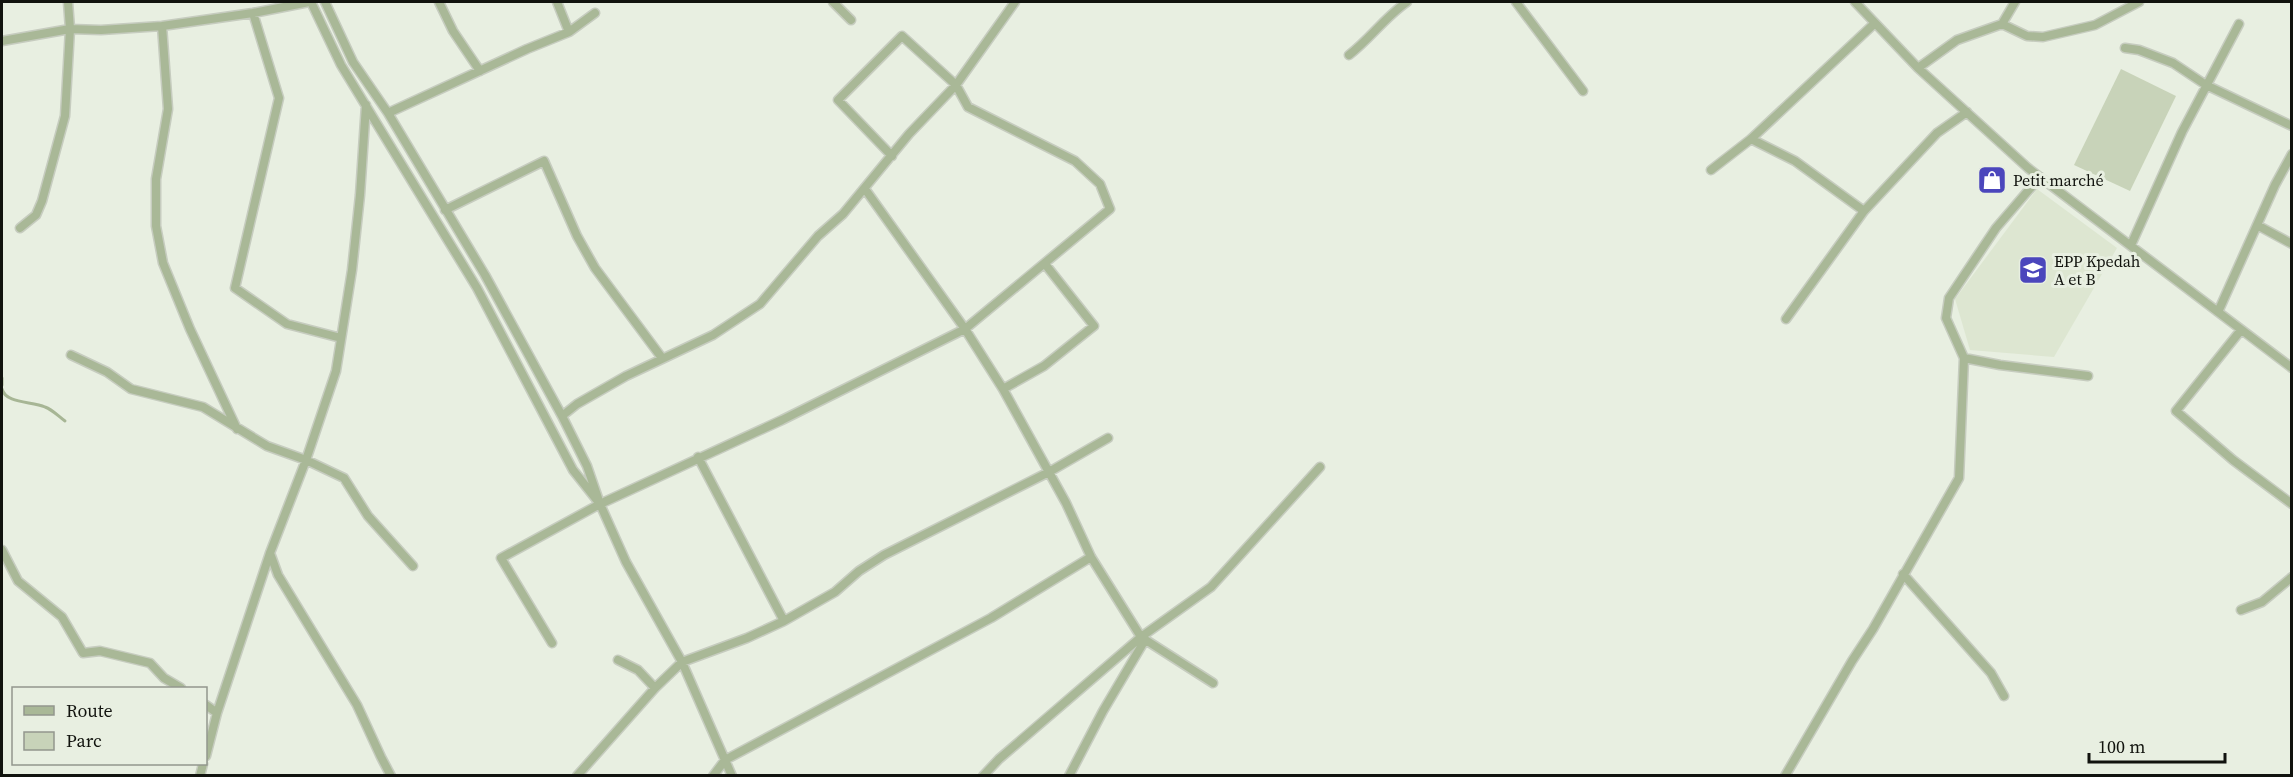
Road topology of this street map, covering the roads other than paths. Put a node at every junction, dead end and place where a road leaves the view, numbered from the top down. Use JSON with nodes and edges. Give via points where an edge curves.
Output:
{"nodes":[{"id":1,"x":68,"y":2,"type":"edge"},
{"id":2,"x":310,"y":2,"type":"edge"},
{"id":3,"x":325,"y":2,"type":"edge"},
{"id":4,"x":439,"y":2,"type":"edge"},
{"id":5,"x":557,"y":2,"type":"edge"},
{"id":6,"x":833,"y":2,"type":"edge"},
{"id":7,"x":1015,"y":2,"type":"edge"},
{"id":8,"x":1407,"y":2,"type":"edge"},
{"id":9,"x":1516,"y":2,"type":"edge"},
{"id":10,"x":1855,"y":2,"type":"edge"},
{"id":11,"x":2015,"y":2,"type":"edge"},
{"id":12,"x":2139,"y":2,"type":"edge"},
{"id":13,"x":253,"y":13,"type":"junction"},
{"id":14,"x":595,"y":13,"type":"dead end"},
{"id":15,"x":851,"y":20,"type":"dead end"},
{"id":16,"x":1875,"y":23,"type":"junction"},
{"id":17,"x":2002,"y":24,"type":"junction"},
{"id":18,"x":2239,"y":24,"type":"dead end"},
{"id":19,"x":162,"y":26,"type":"junction"},
{"id":20,"x":70,"y":29,"type":"junction"},
{"id":21,"x":569,"y":32,"type":"junction"},
{"id":22,"x":2,"y":41,"type":"edge"},
{"id":23,"x":2125,"y":48,"type":"dead end"},
{"id":24,"x":1349,"y":55,"type":"dead end"},
{"id":25,"x":1918,"y":68,"type":"junction"},
{"id":26,"x":480,"y":71,"type":"junction"},
{"id":27,"x":956,"y":85,"type":"junction"},
{"id":28,"x":2206,"y":85,"type":"junction"},
{"id":29,"x":1583,"y":91,"type":"dead end"},
{"id":30,"x":366,"y":105,"type":"junction"},
{"id":31,"x":1967,"y":112,"type":"junction"},
{"id":32,"x":388,"y":113,"type":"junction"},
{"id":33,"x":2292,"y":126,"type":"edge"},
{"id":34,"x":1751,"y":139,"type":"junction"},
{"id":35,"x":2292,"y":154,"type":"edge"},
{"id":36,"x":892,"y":156,"type":"junction"},
{"id":37,"x":1711,"y":170,"type":"dead end"},
{"id":38,"x":2040,"y":177,"type":"junction"},
{"id":39,"x":865,"y":189,"type":"junction"},
{"id":40,"x":445,"y":210,"type":"junction"},
{"id":41,"x":1864,"y":211,"type":"junction"},
{"id":42,"x":2257,"y":225,"type":"junction"},
{"id":43,"x":20,"y":228,"type":"dead end"},
{"id":44,"x":2292,"y":244,"type":"edge"},
{"id":45,"x":2131,"y":245,"type":"junction"},
{"id":46,"x":1045,"y":264,"type":"junction"},
{"id":47,"x":2218,"y":312,"type":"junction"},
{"id":48,"x":1786,"y":319,"type":"dead end"},
{"id":49,"x":965,"y":329,"type":"junction"},
{"id":50,"x":2241,"y":330,"type":"junction"},
{"id":51,"x":340,"y":338,"type":"junction"},
{"id":52,"x":71,"y":355,"type":"dead end"},
{"id":53,"x":662,"y":358,"type":"junction"},
{"id":54,"x":1964,"y":358,"type":"junction"},
{"id":55,"x":2292,"y":368,"type":"edge"},
{"id":56,"x":2088,"y":376,"type":"dead end"},
{"id":57,"x":1003,"y":389,"type":"junction"},
{"id":58,"x":561,"y":416,"type":"junction"},
{"id":59,"x":237,"y":429,"type":"junction"},
{"id":60,"x":1108,"y":438,"type":"dead end"},
{"id":61,"x":698,"y":457,"type":"junction"},
{"id":62,"x":306,"y":460,"type":"junction"},
{"id":63,"x":1320,"y":467,"type":"dead end"},
{"id":64,"x":1049,"y":472,"type":"junction"},
{"id":65,"x":600,"y":504,"type":"junction"},
{"id":66,"x":2292,"y":504,"type":"edge"},
{"id":67,"x":2,"y":550,"type":"edge"},
{"id":68,"x":270,"y":553,"type":"junction"},
{"id":69,"x":1091,"y":556,"type":"junction"},
{"id":70,"x":413,"y":566,"type":"dead end"},
{"id":71,"x":1903,"y":574,"type":"junction"},
{"id":72,"x":2292,"y":577,"type":"edge"},
{"id":73,"x":2241,"y":610,"type":"dead end"},
{"id":74,"x":784,"y":621,"type":"junction"},
{"id":75,"x":1143,"y":639,"type":"junction"},
{"id":76,"x":552,"y":643,"type":"dead end"},
{"id":77,"x":618,"y":660,"type":"dead end"},
{"id":78,"x":682,"y":662,"type":"junction"},
{"id":79,"x":1213,"y":683,"type":"dead end"},
{"id":80,"x":179,"y":687,"type":"edge"},
{"id":81,"x":655,"y":688,"type":"junction"},
{"id":82,"x":2004,"y":696,"type":"dead end"},
{"id":83,"x":207,"y":706,"type":"edge"},
{"id":84,"x":217,"y":713,"type":"junction"},
{"id":85,"x":207,"y":752,"type":"edge"},
{"id":86,"x":725,"y":760,"type":"junction"},
{"id":87,"x":392,"y":776,"type":"edge"},
{"id":88,"x":577,"y":776,"type":"edge"},
{"id":89,"x":713,"y":776,"type":"edge"},
{"id":90,"x":732,"y":776,"type":"edge"},
{"id":91,"x":982,"y":776,"type":"edge"},
{"id":92,"x":1070,"y":776,"type":"edge"},
{"id":93,"x":1785,"y":776,"type":"edge"}],
"edges":[{"from":1,"to":20,"type":"street"},
{"from":2,"to":13,"type":"street"},
{"from":2,"to":30,"type":"street"},
{"from":3,"to":32,"type":"street","via":[[353,62]]},
{"from":4,"to":26,"type":"street"},
{"from":5,"to":21,"type":"street"},
{"from":6,"to":15,"type":"street"},
{"from":7,"to":27,"type":"street"},
{"from":8,"to":24,"type":"street"},
{"from":9,"to":29,"type":"street"},
{"from":10,"to":16,"type":"street"},
{"from":11,"to":17,"type":"street"},
{"from":12,"to":17,"type":"street","via":[[2095,25],[2043,37],[2027,36]]},
{"from":13,"to":19,"type":"street"},
{"from":13,"to":51,"type":"street","via":[[279,98],[235,288],[287,324]]},
{"from":14,"to":21,"type":"street"},
{"from":16,"to":25,"type":"street"},
{"from":16,"to":34,"type":"street"},
{"from":17,"to":25,"type":"street","via":[[1957,40]]},
{"from":18,"to":28,"type":"street"},
{"from":19,"to":20,"type":"street"},
{"from":19,"to":59,"type":"street","via":[[168,109],[156,179],[156,226],[164,263],[185,318]]},
{"from":20,"to":22,"type":"street"},
{"from":20,"to":43,"type":"street","via":[[64,116],[42,201],[36,215]]},
{"from":21,"to":26,"type":"street"},
{"from":23,"to":28,"type":"street","via":[[2173,63]]},
{"from":25,"to":31,"type":"street"},
{"from":26,"to":32,"type":"street"},
{"from":27,"to":36,"type":"street"},
{"from":27,"to":36,"type":"street","via":[[902,36],[838,100]]},
{"from":27,"to":46,"type":"street","via":[[968,107],[1075,160],[1101,184],[1110,209]]},
{"from":28,"to":33,"type":"street"},
{"from":28,"to":45,"type":"street"},
{"from":30,"to":51,"type":"street","via":[[354,259]]},
{"from":30,"to":65,"type":"street","via":[[477,288],[573,470]]},
{"from":31,"to":38,"type":"street"},
{"from":31,"to":41,"type":"street","via":[[1937,133]]},
{"from":32,"to":40,"type":"street"},
{"from":34,"to":37,"type":"street"},
{"from":34,"to":41,"type":"street","via":[[1794,161]]},
{"from":35,"to":42,"type":"street"},
{"from":36,"to":39,"type":"street"},
{"from":38,"to":45,"type":"street"},
{"from":38,"to":54,"type":"street","via":[[1990,236],[1949,298],[1946,318]]},
{"from":39,"to":49,"type":"street"},
{"from":39,"to":53,"type":"street","via":[[818,236],[760,304],[713,335]]},
{"from":40,"to":53,"type":"street","via":[[544,161],[595,268]]},
{"from":40,"to":58,"type":"street"},
{"from":41,"to":48,"type":"street"},
{"from":42,"to":44,"type":"street"},
{"from":42,"to":47,"type":"street"},
{"from":45,"to":47,"type":"street"},
{"from":46,"to":49,"type":"street"},
{"from":46,"to":57,"type":"street","via":[[1094,326],[1044,366]]},
{"from":47,"to":50,"type":"street"},
{"from":49,"to":57,"type":"street"},
{"from":49,"to":61,"type":"street"},
{"from":50,"to":55,"type":"street"},
{"from":50,"to":66,"type":"street","via":[[2176,411]]},
{"from":51,"to":62,"type":"street","via":[[336,371]]},
{"from":52,"to":59,"type":"street","via":[[131,389],[203,407]]},
{"from":53,"to":58,"type":"street"},
{"from":54,"to":56,"type":"street"},
{"from":54,"to":71,"type":"street","via":[[1959,478]]},
{"from":57,"to":64,"type":"street"},
{"from":58,"to":65,"type":"street","via":[[587,466]]},
{"from":59,"to":62,"type":"street","via":[[267,446]]},
{"from":60,"to":64,"type":"street"},
{"from":61,"to":65,"type":"street"},
{"from":61,"to":74,"type":"street"},
{"from":62,"to":68,"type":"street"},
{"from":62,"to":70,"type":"street","via":[[344,478],[368,516]]},
{"from":63,"to":75,"type":"street","via":[[1211,587]]},
{"from":64,"to":69,"type":"street"},
{"from":64,"to":74,"type":"street","via":[[884,555],[835,592]]},
{"from":65,"to":76,"type":"street","via":[[501,558]]},
{"from":65,"to":78,"type":"street"},
{"from":67,"to":80,"type":"street","via":[[18,581],[62,617],[82,653],[100,651],[150,663]]},
{"from":68,"to":84,"type":"street"},
{"from":68,"to":87,"type":"street","via":[[278,575],[357,705]]},
{"from":69,"to":75,"type":"street"},
{"from":69,"to":86,"type":"street","via":[[991,618]]},
{"from":71,"to":82,"type":"street","via":[[1991,673]]},
{"from":71,"to":93,"type":"street"},
{"from":72,"to":73,"type":"street","via":[[2262,602]]},
{"from":74,"to":78,"type":"street"},
{"from":75,"to":79,"type":"street"},
{"from":75,"to":91,"type":"street"},
{"from":75,"to":92,"type":"street"},
{"from":77,"to":81,"type":"street","via":[[638,670]]},
{"from":78,"to":81,"type":"street"},
{"from":78,"to":86,"type":"street"},
{"from":81,"to":88,"type":"street"},
{"from":83,"to":84,"type":"street"},
{"from":84,"to":85,"type":"street"},
{"from":86,"to":89,"type":"street"},
{"from":86,"to":90,"type":"street"}]}
